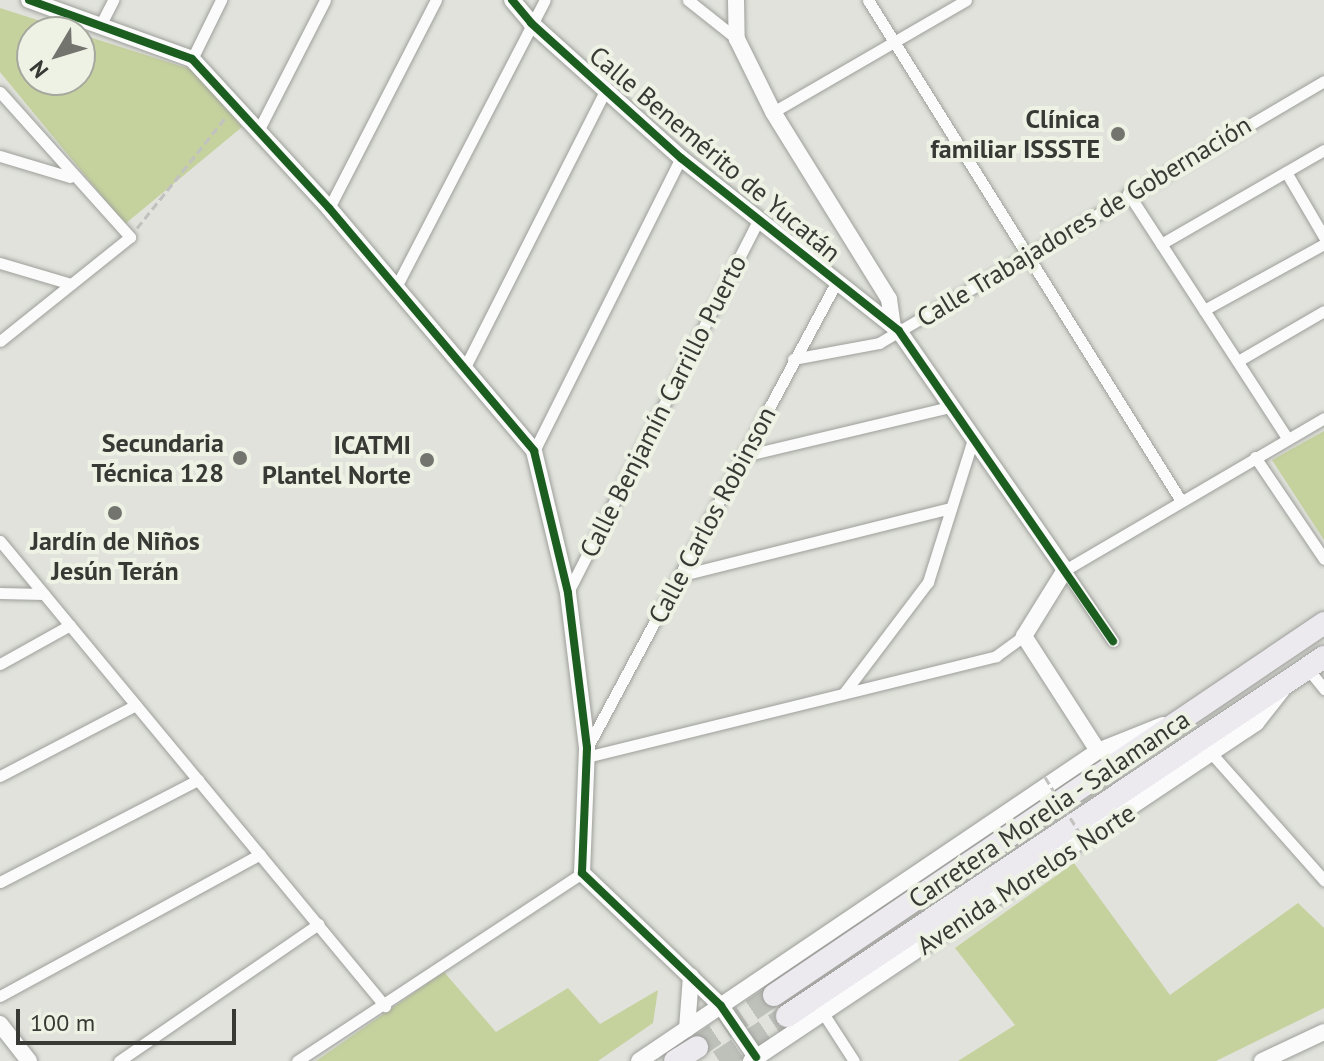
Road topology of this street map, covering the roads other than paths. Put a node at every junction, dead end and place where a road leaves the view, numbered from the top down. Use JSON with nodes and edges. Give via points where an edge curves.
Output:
{"nodes":[{"id":1,"x":29,"y":0,"type":"edge"},
{"id":2,"x":113,"y":0,"type":"edge"},
{"id":3,"x":221,"y":0,"type":"edge"},
{"id":4,"x":325,"y":0,"type":"edge"},
{"id":5,"x":436,"y":0,"type":"edge"},
{"id":6,"x":512,"y":0,"type":"edge"},
{"id":7,"x":545,"y":0,"type":"edge"},
{"id":8,"x":688,"y":0,"type":"edge"},
{"id":9,"x":736,"y":0,"type":"edge"},
{"id":10,"x":868,"y":0,"type":"edge"},
{"id":11,"x":966,"y":0,"type":"edge"},
{"id":12,"x":102,"y":22,"type":"junction"},
{"id":13,"x":531,"y":23,"type":"junction"},
{"id":14,"x":737,"y":39,"type":"junction"},
{"id":15,"x":893,"y":43,"type":"junction"},
{"id":16,"x":192,"y":59,"type":"junction"},
{"id":17,"x":1324,"y":81,"type":"edge"},
{"id":18,"x":605,"y":91,"type":"junction"},
{"id":19,"x":0,"y":92,"type":"edge"},
{"id":20,"x":773,"y":112,"type":"junction"},
{"id":21,"x":258,"y":131,"type":"junction"},
{"id":22,"x":1324,"y":150,"type":"edge"},
{"id":23,"x":0,"y":156,"type":"edge"},
{"id":24,"x":681,"y":158,"type":"junction"},
{"id":25,"x":1286,"y":172,"type":"junction"},
{"id":26,"x":71,"y":177,"type":"junction"},
{"id":27,"x":1128,"y":193,"type":"junction"},
{"id":28,"x":329,"y":208,"type":"junction"},
{"id":29,"x":758,"y":220,"type":"junction"},
{"id":30,"x":1324,"y":237,"type":"edge"},
{"id":31,"x":1161,"y":244,"type":"junction"},
{"id":32,"x":1324,"y":244,"type":"edge"},
{"id":33,"x":1026,"y":255,"type":"junction"},
{"id":34,"x":0,"y":263,"type":"edge"},
{"id":35,"x":837,"y":281,"type":"junction"},
{"id":36,"x":71,"y":284,"type":"junction"},
{"id":37,"x":396,"y":287,"type":"junction"},
{"id":38,"x":1204,"y":310,"type":"junction"},
{"id":39,"x":1324,"y":311,"type":"edge"},
{"id":40,"x":896,"y":328,"type":"junction"},
{"id":41,"x":0,"y":341,"type":"edge"},
{"id":42,"x":793,"y":359,"type":"junction"},
{"id":43,"x":1238,"y":361,"type":"junction"},
{"id":44,"x":464,"y":369,"type":"junction"},
{"id":45,"x":953,"y":406,"type":"junction"},
{"id":46,"x":1324,"y":418,"type":"edge"},
{"id":47,"x":973,"y":439,"type":"junction"},
{"id":48,"x":1288,"y":439,"type":"junction"},
{"id":49,"x":534,"y":451,"type":"junction"},
{"id":50,"x":748,"y":455,"type":"junction"},
{"id":51,"x":1255,"y":457,"type":"junction"},
{"id":52,"x":1181,"y":501,"type":"junction"},
{"id":53,"x":951,"y":508,"type":"junction"},
{"id":54,"x":0,"y":541,"type":"edge"},
{"id":55,"x":1324,"y":559,"type":"edge"},
{"id":56,"x":1065,"y":570,"type":"junction"},
{"id":57,"x":682,"y":575,"type":"junction"},
{"id":58,"x":0,"y":593,"type":"edge"},
{"id":59,"x":568,"y":593,"type":"junction"},
{"id":60,"x":44,"y":594,"type":"junction"},
{"id":61,"x":1324,"y":623,"type":"edge"},
{"id":62,"x":70,"y":625,"type":"junction"},
{"id":63,"x":1024,"y":636,"type":"junction"},
{"id":64,"x":1113,"y":641,"type":"dead end"},
{"id":65,"x":1316,"y":663,"type":"edge"},
{"id":66,"x":0,"y":664,"type":"edge"},
{"id":67,"x":1288,"y":683,"type":"junction"},
{"id":68,"x":1324,"y":689,"type":"edge"},
{"id":69,"x":844,"y":693,"type":"junction"},
{"id":70,"x":136,"y":705,"type":"junction"},
{"id":71,"x":1184,"y":719,"type":"junction"},
{"id":72,"x":1098,"y":751,"type":"junction"},
{"id":73,"x":586,"y":753,"type":"junction"},
{"id":74,"x":1212,"y":754,"type":"junction"},
{"id":75,"x":0,"y":776,"type":"edge"},
{"id":76,"x":198,"y":780,"type":"junction"},
{"id":77,"x":260,"y":854,"type":"junction"},
{"id":78,"x":1324,"y":855,"type":"edge"},
{"id":79,"x":1309,"y":861,"type":"junction"},
{"id":80,"x":582,"y":873,"type":"junction"},
{"id":81,"x":1324,"y":880,"type":"edge"},
{"id":82,"x":0,"y":882,"type":"edge"},
{"id":83,"x":318,"y":924,"type":"junction"},
{"id":84,"x":691,"y":976,"type":"junction"},
{"id":85,"x":774,"y":995,"type":"tunnel mouth"},
{"id":86,"x":0,"y":996,"type":"edge"},
{"id":87,"x":385,"y":1006,"type":"junction"},
{"id":88,"x":721,"y":1006,"type":"junction"},
{"id":89,"x":823,"y":1013,"type":"junction"},
{"id":90,"x":787,"y":1016,"type":"tunnel mouth"},
{"id":91,"x":0,"y":1024,"type":"edge"},
{"id":92,"x":1324,"y":1032,"type":"edge"},
{"id":93,"x":692,"y":1038,"type":"junction"},
{"id":94,"x":754,"y":1059,"type":"edge"},
{"id":95,"x":29,"y":1061,"type":"edge"},
{"id":96,"x":119,"y":1061,"type":"edge"},
{"id":97,"x":297,"y":1061,"type":"edge"},
{"id":98,"x":639,"y":1061,"type":"edge"},
{"id":99,"x":675,"y":1061,"type":"edge"},
{"id":100,"x":854,"y":1061,"type":"edge"},
{"id":101,"x":1262,"y":1061,"type":"edge"}],
"edges":[{"from":1,"to":12,"type":"street"},
{"from":2,"to":12,"type":"street"},
{"from":3,"to":16,"type":"street"},
{"from":4,"to":21,"type":"street"},
{"from":5,"to":28,"type":"street"},
{"from":6,"to":13,"type":"street","name":"Calle Benemérito de Yucatán"},
{"from":7,"to":13,"type":"street"},
{"from":8,"to":14,"type":"street"},
{"from":9,"to":14,"type":"street"},
{"from":10,"to":15,"type":"street"},
{"from":11,"to":15,"type":"street"},
{"from":12,"to":16,"type":"street"},
{"from":13,"to":18,"type":"street","name":"Calle Benemérito de Yucatán"},
{"from":13,"to":37,"type":"street"},
{"from":14,"to":20,"type":"street"},
{"from":15,"to":20,"type":"street"},
{"from":15,"to":33,"type":"street"},
{"from":16,"to":21,"type":"street"},
{"from":17,"to":27,"type":"street","name":"Calle Trabajadores de Gobernación"},
{"from":18,"to":24,"type":"street","name":"Calle Benemérito de Yucatán"},
{"from":18,"to":44,"type":"street"},
{"from":19,"to":26,"type":"street"},
{"from":20,"to":40,"type":"street","via":[[889,299]]},
{"from":21,"to":28,"type":"street"},
{"from":22,"to":25,"type":"street"},
{"from":23,"to":26,"type":"street"},
{"from":24,"to":29,"type":"street","name":"Calle Benemérito de Yucatán"},
{"from":24,"to":49,"type":"street"},
{"from":25,"to":30,"type":"street"},
{"from":25,"to":31,"type":"street"},
{"from":26,"to":36,"type":"street","via":[[130,237]]},
{"from":27,"to":31,"type":"street"},
{"from":27,"to":33,"type":"street","name":"Calle Trabajadores de Gobernación"},
{"from":28,"to":37,"type":"street"},
{"from":29,"to":35,"type":"street","name":"Calle Benemérito de Yucatán"},
{"from":29,"to":59,"type":"street","name":"Calle Benjamín Carrillo Puerto"},
{"from":31,"to":38,"type":"street"},
{"from":32,"to":38,"type":"street"},
{"from":33,"to":40,"type":"street","name":"Calle Trabajadores de Gobernación"},
{"from":33,"to":52,"type":"street"},
{"from":34,"to":36,"type":"street"},
{"from":35,"to":40,"type":"street","name":"Calle Benemérito de Yucatán"},
{"from":35,"to":42,"type":"street","name":"Calle Carlos Robinson"},
{"from":36,"to":41,"type":"street"},
{"from":37,"to":44,"type":"street"},
{"from":38,"to":43,"type":"street"},
{"from":39,"to":43,"type":"street"},
{"from":40,"to":42,"type":"street","name":"Calle Trabajadores de Gobernación","via":[[864,349]]},
{"from":40,"to":45,"type":"street"},
{"from":42,"to":50,"type":"street","name":"Calle Carlos Robinson"},
{"from":43,"to":48,"type":"street"},
{"from":44,"to":49,"type":"street"},
{"from":45,"to":47,"type":"street"},
{"from":45,"to":50,"type":"street"},
{"from":46,"to":48,"type":"street"},
{"from":47,"to":53,"type":"street"},
{"from":47,"to":56,"type":"street"},
{"from":48,"to":51,"type":"street"},
{"from":49,"to":59,"type":"street"},
{"from":50,"to":57,"type":"street","name":"Calle Carlos Robinson"},
{"from":51,"to":52,"type":"street"},
{"from":51,"to":55,"type":"street"},
{"from":52,"to":56,"type":"street"},
{"from":53,"to":57,"type":"street"},
{"from":53,"to":69,"type":"street","via":[[928,582]]},
{"from":54,"to":60,"type":"street"},
{"from":56,"to":63,"type":"street"},
{"from":56,"to":64,"type":"street"},
{"from":57,"to":73,"type":"street","name":"Calle Carlos Robinson"},
{"from":58,"to":60,"type":"street"},
{"from":59,"to":73,"type":"street"},
{"from":60,"to":62,"type":"street"},
{"from":61,"to":71,"type":"highway","name":"Carretera Morelia - Salamanca"},
{"from":62,"to":66,"type":"street"},
{"from":62,"to":70,"type":"street"},
{"from":63,"to":69,"type":"street","via":[[996,656]]},
{"from":63,"to":72,"type":"street"},
{"from":65,"to":67,"type":"highway","name":"Carretera Morelia - Salamanca"},
{"from":65,"to":68,"type":"street"},
{"from":67,"to":74,"type":"street","name":"Avenida Morelos Norte","via":[[1256,723]]},
{"from":67,"to":90,"type":"highway","name":"Carretera Morelia - Salamanca"},
{"from":69,"to":73,"type":"street"},
{"from":70,"to":75,"type":"street"},
{"from":70,"to":76,"type":"street"},
{"from":71,"to":72,"type":"street"},
{"from":71,"to":85,"type":"highway","name":"Carretera Morelia - Salamanca"},
{"from":72,"to":88,"type":"street"},
{"from":73,"to":80,"type":"street"},
{"from":74,"to":79,"type":"street"},
{"from":74,"to":89,"type":"street","name":"Avenida Morelos Norte"},
{"from":76,"to":77,"type":"street"},
{"from":76,"to":82,"type":"street"},
{"from":77,"to":83,"type":"street"},
{"from":77,"to":86,"type":"street"},
{"from":78,"to":79,"type":"street"},
{"from":79,"to":81,"type":"street"},
{"from":80,"to":84,"type":"street"},
{"from":80,"to":87,"type":"street"},
{"from":83,"to":87,"type":"street"},
{"from":83,"to":96,"type":"street"},
{"from":84,"to":88,"type":"street"},
{"from":84,"to":93,"type":"street"},
{"from":87,"to":97,"type":"street"},
{"from":88,"to":93,"type":"street"},
{"from":88,"to":94,"type":"street"},
{"from":89,"to":94,"type":"street","name":"Avenida Morelos Norte"},
{"from":89,"to":100,"type":"street"},
{"from":91,"to":95,"type":"street"},
{"from":92,"to":101,"type":"street"},
{"from":93,"to":98,"type":"street"},
{"from":93,"to":99,"type":"highway"}]}
